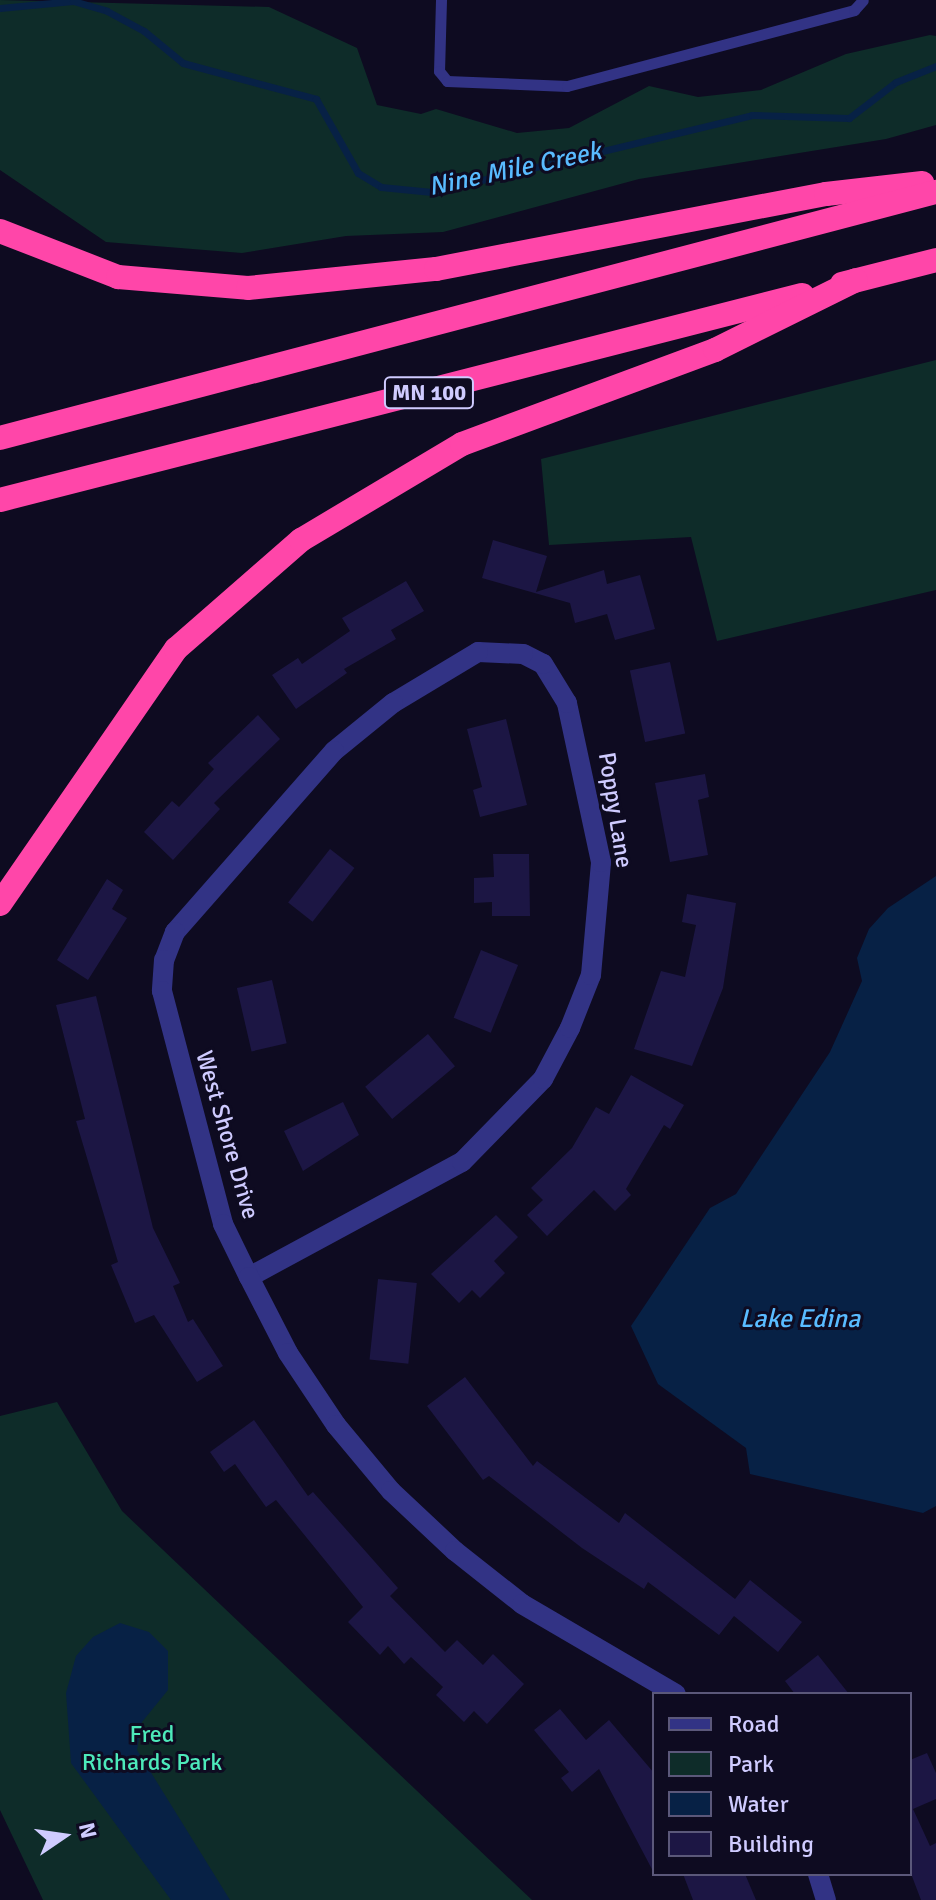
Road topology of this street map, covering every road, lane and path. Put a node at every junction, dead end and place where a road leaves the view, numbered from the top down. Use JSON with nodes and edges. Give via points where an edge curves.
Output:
{"nodes":[{"id":1,"x":441,"y":0,"type":"edge"},
{"id":2,"x":863,"y":0,"type":"edge"},
{"id":3,"x":936,"y":182,"type":"edge"},
{"id":4,"x":936,"y":192,"type":"edge"},
{"id":5,"x":0,"y":231,"type":"edge"},
{"id":6,"x":936,"y":260,"type":"edge"},
{"id":7,"x":856,"y":280,"type":"junction"},
{"id":8,"x":0,"y":438,"type":"edge"},
{"id":9,"x":0,"y":500,"type":"edge"},
{"id":10,"x":456,"y":663,"type":"joint"},
{"id":11,"x":0,"y":904,"type":"edge"},
{"id":12,"x":249,"y":1277,"type":"junction"},
{"id":13,"x":673,"y":1692,"type":"edge"},
{"id":14,"x":819,"y":1876,"type":"edge"},
{"id":15,"x":826,"y":1900,"type":"edge"}],
"edges":[{"from":1,"to":2,"type":"lane","via":[[439,71],[447,81],[567,86],[854,10]]},
{"from":3,"to":5,"type":"highway","via":[[826,194],[436,269],[248,288],[118,277]]},
{"from":4,"to":8,"type":"highway","number":"MN 100"},
{"from":6,"to":7,"type":"highway","number":"MN 100"},
{"from":7,"to":9,"type":"highway","number":"MN 100"},
{"from":7,"to":11,"type":"highway","via":[[715,350],[462,444],[301,540],[176,649]]},
{"from":10,"to":12,"type":"street","name":"West Shore Drive","via":[[334,751],[194,909],[164,960],[162,991],[204,1168]]},
{"from":10,"to":12,"type":"street","name":"Poppy Lane","via":[[501,649],[523,654],[543,664],[567,703],[601,862],[591,975],[543,1079],[506,1124],[462,1162]]},
{"from":12,"to":13,"type":"street","name":"West Shore Drive","via":[[288,1353],[336,1425],[391,1491],[522,1604]]},
{"from":14,"to":15,"type":"street"}]}
